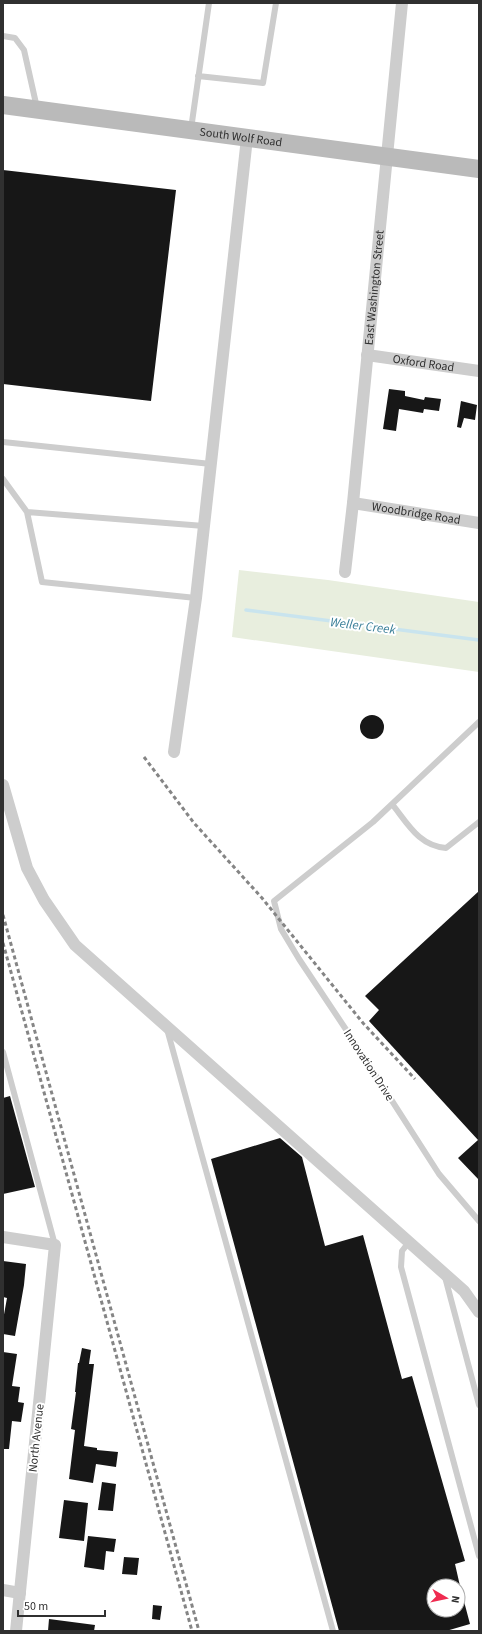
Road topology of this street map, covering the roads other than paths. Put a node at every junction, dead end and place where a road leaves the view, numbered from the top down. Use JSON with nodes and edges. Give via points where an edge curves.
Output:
{"nodes":[{"id":1,"x":208,"y":3,"type":"edge"},
{"id":2,"x":276,"y":3,"type":"edge"},
{"id":3,"x":402,"y":3,"type":"edge"},
{"id":4,"x":3,"y":36,"type":"edge"},
{"id":5,"x":198,"y":76,"type":"junction"},
{"id":6,"x":3,"y":105,"type":"edge"},
{"id":7,"x":37,"y":110,"type":"junction"},
{"id":8,"x":190,"y":131,"type":"junction"},
{"id":9,"x":247,"y":138,"type":"junction"},
{"id":10,"x":386,"y":157,"type":"junction"},
{"id":11,"x":479,"y":168,"type":"edge"},
{"id":12,"x":367,"y":355,"type":"junction"},
{"id":13,"x":479,"y":371,"type":"edge"},
{"id":14,"x":3,"y":442,"type":"edge"},
{"id":15,"x":211,"y":464,"type":"junction"},
{"id":16,"x":3,"y":478,"type":"edge"},
{"id":17,"x":353,"y":503,"type":"junction"},
{"id":18,"x":27,"y":512,"type":"junction"},
{"id":19,"x":479,"y":524,"type":"edge"},
{"id":20,"x":204,"y":526,"type":"junction"},
{"id":21,"x":345,"y":572,"type":"dead end"},
{"id":22,"x":196,"y":598,"type":"junction"},
{"id":23,"x":479,"y":722,"type":"edge"},
{"id":24,"x":174,"y":752,"type":"dead end"},
{"id":25,"x":3,"y":784,"type":"edge"},
{"id":26,"x":392,"y":804,"type":"junction"},
{"id":27,"x":479,"y":822,"type":"edge"},
{"id":28,"x":166,"y":1026,"type":"junction"},
{"id":29,"x":3,"y":1052,"type":"edge"},
{"id":30,"x":479,"y":1221,"type":"edge"},
{"id":31,"x":3,"y":1237,"type":"edge"},
{"id":32,"x":409,"y":1242,"type":"junction"},
{"id":33,"x":55,"y":1245,"type":"junction"},
{"id":34,"x":444,"y":1273,"type":"junction"},
{"id":35,"x":479,"y":1312,"type":"edge"},
{"id":36,"x":479,"y":1405,"type":"edge"},
{"id":37,"x":479,"y":1556,"type":"edge"},
{"id":38,"x":3,"y":1590,"type":"edge"},
{"id":39,"x":20,"y":1593,"type":"junction"},
{"id":40,"x":16,"y":1631,"type":"edge"},
{"id":41,"x":333,"y":1631,"type":"edge"}],
"edges":[{"from":1,"to":5,"type":"lane"},
{"from":2,"to":5,"type":"lane","via":[[263,83]]},
{"from":3,"to":10,"type":"street","name":"East Washington Street"},
{"from":4,"to":7,"type":"lane","via":[[15,38],[24,50]]},
{"from":5,"to":8,"type":"lane"},
{"from":6,"to":7,"type":"main road","name":"South Wolf Road"},
{"from":7,"to":8,"type":"main road","name":"South Wolf Road"},
{"from":8,"to":9,"type":"main road","name":"South Wolf Road"},
{"from":9,"to":10,"type":"main road","name":"South Wolf Road"},
{"from":9,"to":15,"type":"street"},
{"from":10,"to":11,"type":"main road","name":"South Wolf Road"},
{"from":10,"to":12,"type":"street","name":"East Washington Street"},
{"from":12,"to":13,"type":"street","name":"Oxford Road"},
{"from":12,"to":17,"type":"street","name":"East Washington Street"},
{"from":14,"to":15,"type":"lane"},
{"from":15,"to":20,"type":"street"},
{"from":16,"to":18,"type":"lane"},
{"from":17,"to":19,"type":"street","name":"Woodbridge Road"},
{"from":17,"to":21,"type":"street","name":"East Washington Street"},
{"from":18,"to":20,"type":"lane"},
{"from":18,"to":22,"type":"lane","via":[[42,582]]},
{"from":20,"to":22,"type":"street"},
{"from":22,"to":24,"type":"street"},
{"from":23,"to":26,"type":"lane"},
{"from":25,"to":28,"type":"street","via":[[34,883],[60,925],[75,945]]},
{"from":26,"to":27,"type":"lane","via":[[422,840],[435,847],[446,848]]},
{"from":26,"to":30,"type":"lane","name":"Innovation Drive","via":[[274,901],[281,929],[299,959],[439,1174]]},
{"from":28,"to":32,"type":"street"},
{"from":28,"to":41,"type":"lane"},
{"from":29,"to":33,"type":"lane"},
{"from":31,"to":33,"type":"street"},
{"from":32,"to":34,"type":"street"},
{"from":32,"to":37,"type":"lane","via":[[402,1252],[402,1267]]},
{"from":33,"to":39,"type":"street","name":"North Avenue"},
{"from":34,"to":35,"type":"street","via":[[464,1291]]},
{"from":34,"to":36,"type":"lane"},
{"from":38,"to":39,"type":"street"},
{"from":39,"to":40,"type":"street","name":"North Avenue"}]}
